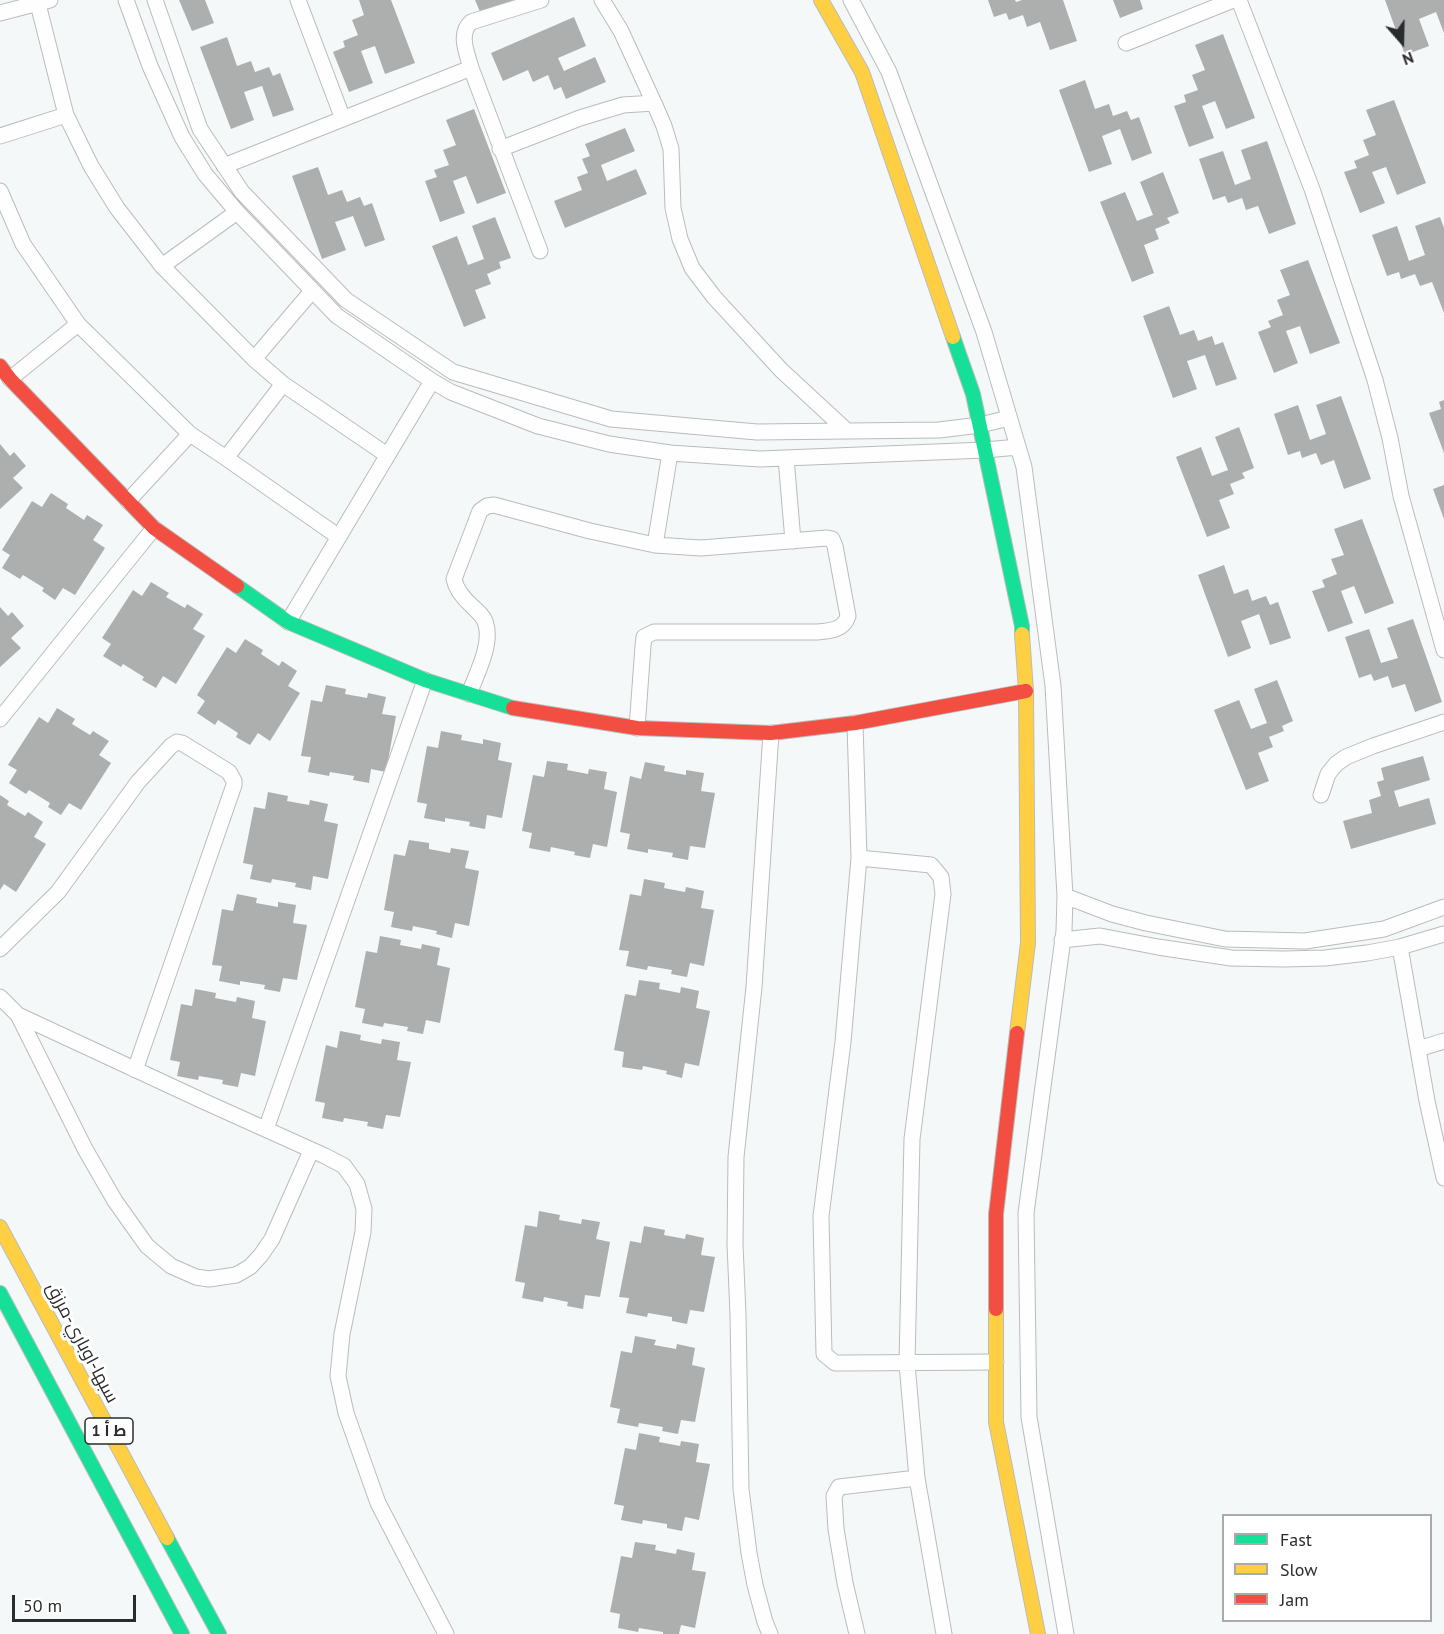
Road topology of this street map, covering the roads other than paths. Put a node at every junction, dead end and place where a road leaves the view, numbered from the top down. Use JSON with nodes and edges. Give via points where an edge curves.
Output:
{"nodes":[{"id":1,"x":126,"y":0,"type":"edge"},
{"id":2,"x":155,"y":0,"type":"edge"},
{"id":3,"x":298,"y":0,"type":"edge"},
{"id":4,"x":542,"y":0,"type":"edge"},
{"id":5,"x":602,"y":0,"type":"edge"},
{"id":6,"x":822,"y":0,"type":"edge"},
{"id":7,"x":851,"y":0,"type":"edge"},
{"id":8,"x":1233,"y":0,"type":"edge"},
{"id":9,"x":1239,"y":0,"type":"edge"},
{"id":10,"x":42,"y":1,"type":"edge"},
{"id":11,"x":0,"y":13,"type":"edge"},
{"id":12,"x":1126,"y":43,"type":"dead end"},
{"id":13,"x":471,"y":68,"type":"junction"},
{"id":14,"x":654,"y":103,"type":"junction"},
{"id":15,"x":66,"y":115,"type":"junction"},
{"id":16,"x":343,"y":119,"type":"junction"},
{"id":17,"x":0,"y":136,"type":"edge"},
{"id":18,"x":500,"y":149,"type":"junction"},
{"id":19,"x":224,"y":166,"type":"junction"},
{"id":20,"x":0,"y":191,"type":"edge"},
{"id":21,"x":237,"y":212,"type":"junction"},
{"id":22,"x":540,"y":251,"type":"dead end"},
{"id":23,"x":162,"y":266,"type":"junction"},
{"id":24,"x":312,"y":291,"type":"junction"},
{"id":25,"x":78,"y":324,"type":"junction"},
{"id":26,"x":254,"y":358,"type":"junction"},
{"id":27,"x":0,"y":366,"type":"edge"},
{"id":28,"x":10,"y":379,"type":"junction"},
{"id":29,"x":432,"y":381,"type":"junction"},
{"id":30,"x":283,"y":384,"type":"junction"},
{"id":31,"x":1009,"y":418,"type":"junction"},
{"id":32,"x":980,"y":425,"type":"junction"},
{"id":33,"x":847,"y":431,"type":"junction"},
{"id":34,"x":190,"y":434,"type":"junction"},
{"id":35,"x":1018,"y":447,"type":"junction"},
{"id":36,"x":985,"y":450,"type":"junction"},
{"id":37,"x":670,"y":453,"type":"junction"},
{"id":38,"x":387,"y":455,"type":"junction"},
{"id":39,"x":226,"y":458,"type":"junction"},
{"id":40,"x":786,"y":458,"type":"junction"},
{"id":41,"x":128,"y":501,"type":"junction"},
{"id":42,"x":154,"y":528,"type":"junction"},
{"id":43,"x":339,"y":537,"type":"junction"},
{"id":44,"x":793,"y":541,"type":"junction"},
{"id":45,"x":655,"y":545,"type":"junction"},
{"id":46,"x":288,"y":622,"type":"junction"},
{"id":47,"x":1444,"y":650,"type":"edge"},
{"id":48,"x":424,"y":680,"type":"junction"},
{"id":49,"x":1026,"y":691,"type":"junction"},
{"id":50,"x":469,"y":694,"type":"junction"},
{"id":51,"x":0,"y":719,"type":"edge"},
{"id":52,"x":1444,"y":722,"type":"edge"},
{"id":53,"x":855,"y":723,"type":"junction"},
{"id":54,"x":637,"y":728,"type":"junction"},
{"id":55,"x":771,"y":733,"type":"junction"},
{"id":56,"x":1322,"y":795,"type":"dead end"},
{"id":57,"x":859,"y":858,"type":"junction"},
{"id":58,"x":1065,"y":896,"type":"junction"},
{"id":59,"x":1444,"y":907,"type":"edge"},
{"id":60,"x":1444,"y":934,"type":"edge"},
{"id":61,"x":1062,"y":940,"type":"junction"},
{"id":62,"x":1400,"y":947,"type":"junction"},
{"id":63,"x":0,"y":949,"type":"edge"},
{"id":64,"x":0,"y":997,"type":"edge"},
{"id":65,"x":18,"y":1015,"type":"junction"},
{"id":66,"x":1444,"y":1041,"type":"edge"},
{"id":67,"x":1418,"y":1049,"type":"junction"},
{"id":68,"x":135,"y":1070,"type":"junction"},
{"id":69,"x":266,"y":1129,"type":"junction"},
{"id":70,"x":1439,"y":1134,"type":"edge"},
{"id":71,"x":311,"y":1151,"type":"junction"},
{"id":72,"x":1444,"y":1178,"type":"edge"},
{"id":73,"x":0,"y":1227,"type":"edge"},
{"id":74,"x":0,"y":1293,"type":"edge"},
{"id":75,"x":996,"y":1362,"type":"junction"},
{"id":76,"x":907,"y":1364,"type":"junction"},
{"id":77,"x":917,"y":1478,"type":"junction"},
{"id":78,"x":182,"y":1634,"type":"edge"},
{"id":79,"x":219,"y":1634,"type":"edge"},
{"id":80,"x":446,"y":1634,"type":"edge"},
{"id":81,"x":770,"y":1634,"type":"edge"},
{"id":82,"x":857,"y":1634,"type":"edge"},
{"id":83,"x":944,"y":1634,"type":"edge"},
{"id":84,"x":1038,"y":1634,"type":"edge"},
{"id":85,"x":1066,"y":1634,"type":"edge"}],
"edges":[{"from":1,"to":21,"type":"street","via":[[182,137],[205,174]]},
{"from":2,"to":19,"type":"street","via":[[200,129]]},
{"from":3,"to":16,"type":"street"},
{"from":4,"to":13,"type":"street","via":[[471,22],[465,28],[464,38]]},
{"from":5,"to":14,"type":"street"},
{"from":6,"to":32,"type":"main road","via":[[862,72],[973,394]]},
{"from":7,"to":31,"type":"street","via":[[889,72],[984,332]]},
{"from":8,"to":12,"type":"street"},
{"from":9,"to":47,"type":"street","via":[[1312,189],[1375,380],[1401,496]]},
{"from":10,"to":11,"type":"street"},
{"from":10,"to":15,"type":"street"},
{"from":13,"to":16,"type":"street"},
{"from":13,"to":18,"type":"street"},
{"from":14,"to":18,"type":"street","via":[[623,105]]},
{"from":14,"to":33,"type":"street","via":[[671,148],[673,208],[692,268],[781,370]]},
{"from":15,"to":17,"type":"street"},
{"from":15,"to":23,"type":"street","via":[[117,208]]},
{"from":16,"to":19,"type":"street"},
{"from":18,"to":22,"type":"street"},
{"from":19,"to":33,"type":"street","via":[[242,192],[346,300],[453,372],[611,419],[757,432]]},
{"from":20,"to":25,"type":"street","via":[[23,244]]},
{"from":21,"to":23,"type":"street"},
{"from":21,"to":24,"type":"street"},
{"from":23,"to":26,"type":"street"},
{"from":24,"to":26,"type":"street"},
{"from":24,"to":29,"type":"street","via":[[337,316]]},
{"from":25,"to":28,"type":"street"},
{"from":25,"to":34,"type":"street"},
{"from":26,"to":30,"type":"street"},
{"from":27,"to":28,"type":"main road"},
{"from":28,"to":41,"type":"main road"},
{"from":29,"to":37,"type":"street","via":[[538,426],[609,444]]},
{"from":29,"to":38,"type":"street"},
{"from":30,"to":38,"type":"street"},
{"from":30,"to":39,"type":"street"},
{"from":31,"to":32,"type":"street"},
{"from":31,"to":35,"type":"street"},
{"from":32,"to":33,"type":"street","via":[[939,430]]},
{"from":32,"to":36,"type":"main road"},
{"from":34,"to":39,"type":"street"},
{"from":34,"to":41,"type":"street"},
{"from":35,"to":36,"type":"street"},
{"from":35,"to":58,"type":"street","via":[[1024,467],[1053,686]]},
{"from":36,"to":40,"type":"street"},
{"from":36,"to":49,"type":"main road","via":[[1022,626]]},
{"from":37,"to":40,"type":"street"},
{"from":37,"to":45,"type":"street"},
{"from":38,"to":43,"type":"street"},
{"from":39,"to":43,"type":"street"},
{"from":40,"to":44,"type":"street"},
{"from":41,"to":42,"type":"main road"},
{"from":42,"to":46,"type":"main road"},
{"from":42,"to":51,"type":"street"},
{"from":43,"to":46,"type":"street"},
{"from":44,"to":45,"type":"street","via":[[701,548]]},
{"from":44,"to":54,"type":"street","via":[[834,541],[846,623],[817,632],[648,634],[644,637]]},
{"from":45,"to":50,"type":"street","via":[[494,505],[480,511],[454,579],[461,595],[487,626],[486,648]]},
{"from":46,"to":48,"type":"main road"},
{"from":48,"to":50,"type":"main road"},
{"from":48,"to":69,"type":"street"},
{"from":49,"to":53,"type":"main road"},
{"from":49,"to":75,"type":"main road","via":[[1028,943],[996,1214]]},
{"from":50,"to":54,"type":"main road","via":[[507,706]]},
{"from":52,"to":56,"type":"street","via":[[1346,757],[1328,774]]},
{"from":53,"to":55,"type":"main road"},
{"from":53,"to":57,"type":"street"},
{"from":54,"to":55,"type":"main road"},
{"from":55,"to":81,"type":"street","via":[[754,987],[736,1157],[735,1233],[741,1489],[755,1585]]},
{"from":57,"to":76,"type":"street","via":[[931,865],[941,877],[943,894],[912,1139]]},
{"from":57,"to":76,"type":"street","via":[[843,1042],[821,1216],[824,1354],[835,1363]]},
{"from":58,"to":59,"type":"street","via":[[1146,923],[1225,939],[1282,941],[1384,929]]},
{"from":58,"to":61,"type":"street"},
{"from":60,"to":62,"type":"street"},
{"from":61,"to":62,"type":"street","via":[[1100,936],[1231,958],[1263,959],[1325,958]]},
{"from":61,"to":85,"type":"street","via":[[1026,1213],[1029,1417]]},
{"from":62,"to":67,"type":"street"},
{"from":63,"to":68,"type":"street","via":[[58,892],[138,782],[171,746],[182,743],[229,772],[234,781],[232,791]]},
{"from":64,"to":65,"type":"street"},
{"from":65,"to":68,"type":"street"},
{"from":65,"to":71,"type":"street","via":[[115,1201],[147,1246],[171,1266],[209,1280],[236,1275],[250,1267],[272,1239]]},
{"from":66,"to":67,"type":"street"},
{"from":67,"to":70,"type":"street"},
{"from":68,"to":69,"type":"street"},
{"from":69,"to":71,"type":"street"},
{"from":70,"to":72,"type":"street"},
{"from":71,"to":80,"type":"street","via":[[344,1166],[357,1184],[364,1209],[338,1376],[346,1413],[378,1503]]},
{"from":73,"to":79,"type":"main road","name":"سبها-اوباري-مرزق","number":"ط أ 1"},
{"from":74,"to":78,"type":"main road","number":"ط أ 1"},
{"from":75,"to":76,"type":"street"},
{"from":75,"to":84,"type":"main road","via":[[996,1422]]},
{"from":76,"to":77,"type":"street"},
{"from":77,"to":82,"type":"street","via":[[839,1487],[834,1496],[841,1561]]},
{"from":77,"to":83,"type":"street"}]}
